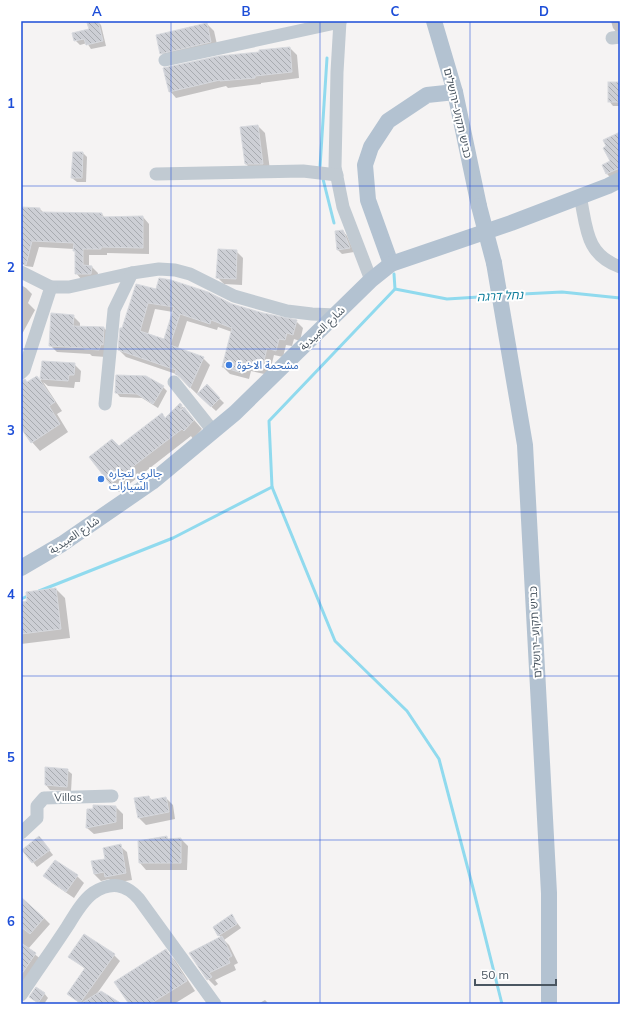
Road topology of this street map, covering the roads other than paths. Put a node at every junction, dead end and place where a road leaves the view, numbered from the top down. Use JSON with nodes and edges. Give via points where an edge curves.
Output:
{"nodes":[{"id":1,"x":340,"y":21,"type":"edge"},
{"id":2,"x":434,"y":21,"type":"edge"},
{"id":3,"x":165,"y":60,"type":"dead end"},
{"id":4,"x":455,"y":92,"type":"junction"},
{"id":5,"x":156,"y":174,"type":"dead end"},
{"id":6,"x":337,"y":175,"type":"junction"},
{"id":7,"x":620,"y":180,"type":"edge"},
{"id":8,"x":580,"y":196,"type":"junction"},
{"id":9,"x":392,"y":264,"type":"junction"},
{"id":10,"x":620,"y":267,"type":"edge"},
{"id":11,"x":21,"y":272,"type":"edge"},
{"id":12,"x":132,"y":273,"type":"junction"},
{"id":13,"x":371,"y":280,"type":"junction"},
{"id":14,"x":51,"y":287,"type":"junction"},
{"id":15,"x":336,"y":315,"type":"junction"},
{"id":16,"x":21,"y":373,"type":"edge"},
{"id":17,"x":174,"y":382,"type":"dead end"},
{"id":18,"x":105,"y":404,"type":"dead end"},
{"id":19,"x":213,"y":431,"type":"junction"},
{"id":20,"x":21,"y":568,"type":"edge"},
{"id":21,"x":112,"y":796,"type":"dead end"},
{"id":22,"x":21,"y":833,"type":"edge"},
{"id":23,"x":21,"y":995,"type":"edge"},
{"id":24,"x":214,"y":1004,"type":"edge"},
{"id":25,"x":549,"y":1004,"type":"edge"}],
"edges":[{"from":1,"to":3,"type":"street"},
{"from":1,"to":6,"type":"street","via":[[335,167]]},
{"from":2,"to":4,"type":"main road","name":"כביש תקוע–ירושלים"},
{"from":4,"to":9,"type":"main road","via":[[427,95],[388,121],[371,147],[365,165],[368,200]]},
{"from":4,"to":25,"type":"main road","name":"כביש תקוע–ירושלים","bridge":true,"via":[[494,263],[524,445],[549,893]]},
{"from":5,"to":6,"type":"street","via":[[303,171]]},
{"from":6,"to":13,"type":"street","via":[[343,207]]},
{"from":7,"to":8,"type":"main road","name":"شارع العبيدية"},
{"from":8,"to":9,"type":"main road","name":"شارع العبيدية"},
{"from":8,"to":10,"type":"street","via":[[592,246],[600,256]]},
{"from":9,"to":13,"type":"main road","name":"شارع العبيدية"},
{"from":11,"to":14,"type":"street"},
{"from":12,"to":14,"type":"street","via":[[68,287]]},
{"from":12,"to":15,"type":"street","via":[[159,268],[175,270],[196,277],[234,296],[288,311]]},
{"from":12,"to":18,"type":"street","via":[[114,310]]},
{"from":13,"to":15,"type":"main road","name":"شارع العبيدية"},
{"from":14,"to":16,"type":"street"},
{"from":15,"to":19,"type":"main road","name":"شارع العبيدية"},
{"from":17,"to":19,"type":"street"},
{"from":19,"to":20,"type":"main road","name":"شارع العبيدية","via":[[145,486],[62,544]]},
{"from":21,"to":22,"type":"street","name":"Villas","via":[[44,798],[37,806],[37,818]]},
{"from":23,"to":24,"type":"street","via":[[92,893],[115,886],[125,887],[139,899]]}]}
